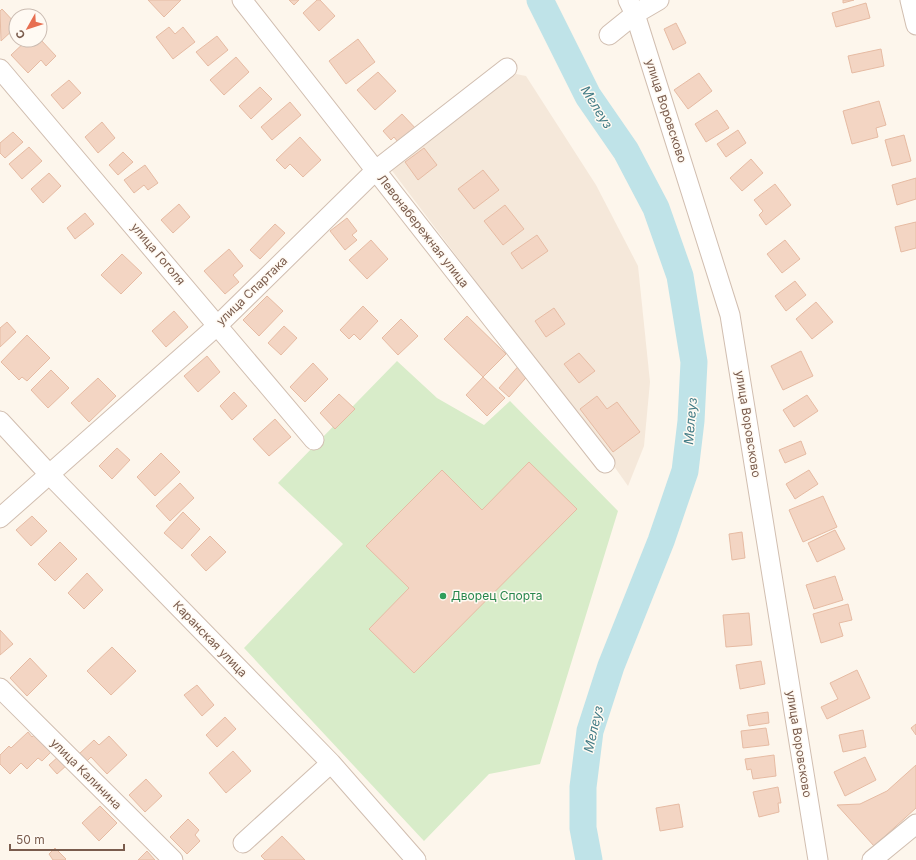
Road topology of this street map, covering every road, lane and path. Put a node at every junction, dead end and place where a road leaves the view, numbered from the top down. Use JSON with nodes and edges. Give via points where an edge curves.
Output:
{"nodes":[{"id":1,"x":242,"y":0,"type":"edge"},
{"id":2,"x":659,"y":0,"type":"edge"},
{"id":3,"x":910,"y":0,"type":"edge"},
{"id":4,"x":631,"y":7,"type":"edge"},
{"id":5,"x":916,"y":26,"type":"edge"},
{"id":6,"x":609,"y":35,"type":"dead end"},
{"id":7,"x":507,"y":68,"type":"dead end"},
{"id":8,"x":0,"y":69,"type":"edge"},
{"id":9,"x":376,"y":170,"type":"junction"},
{"id":10,"x":218,"y":325,"type":"junction"},
{"id":11,"x":0,"y":421,"type":"edge"},
{"id":12,"x":314,"y":440,"type":"dead end"},
{"id":13,"x":605,"y":463,"type":"dead end"},
{"id":14,"x":49,"y":474,"type":"junction"},
{"id":15,"x":0,"y":518,"type":"edge"},
{"id":16,"x":0,"y":688,"type":"edge"},
{"id":17,"x":331,"y":763,"type":"junction"},
{"id":18,"x":916,"y":824,"type":"edge"},
{"id":19,"x":242,"y":843,"type":"dead end"},
{"id":20,"x":173,"y":860,"type":"edge"},
{"id":21,"x":416,"y":860,"type":"edge"},
{"id":22,"x":818,"y":860,"type":"edge"},
{"id":23,"x":872,"y":860,"type":"edge"}],
"edges":[{"from":1,"to":9,"type":"street","name":"Левонабережная улица"},
{"from":2,"to":4,"type":"street"},
{"from":3,"to":5,"type":"street"},
{"from":4,"to":6,"type":"street"},
{"from":4,"to":22,"type":"street","name":"улица Воровсково","via":[[730,314]]},
{"from":7,"to":9,"type":"street","name":"улица Спартака"},
{"from":8,"to":10,"type":"street","name":"улица Гоголя"},
{"from":9,"to":10,"type":"street","name":"улица Спартака"},
{"from":9,"to":13,"type":"street","name":"Левонабережная улица"},
{"from":10,"to":12,"type":"street","name":"улица Гоголя"},
{"from":10,"to":14,"type":"street","name":"улица Спартака"},
{"from":11,"to":14,"type":"street","name":"Каранская улица"},
{"from":14,"to":15,"type":"street","name":"улица Спартака"},
{"from":14,"to":17,"type":"street","name":"Каранская улица"},
{"from":16,"to":20,"type":"street","name":"улица Калинина"},
{"from":17,"to":19,"type":"street"},
{"from":17,"to":21,"type":"street","name":"Каранская улица"},
{"from":18,"to":23,"type":"street"}]}
